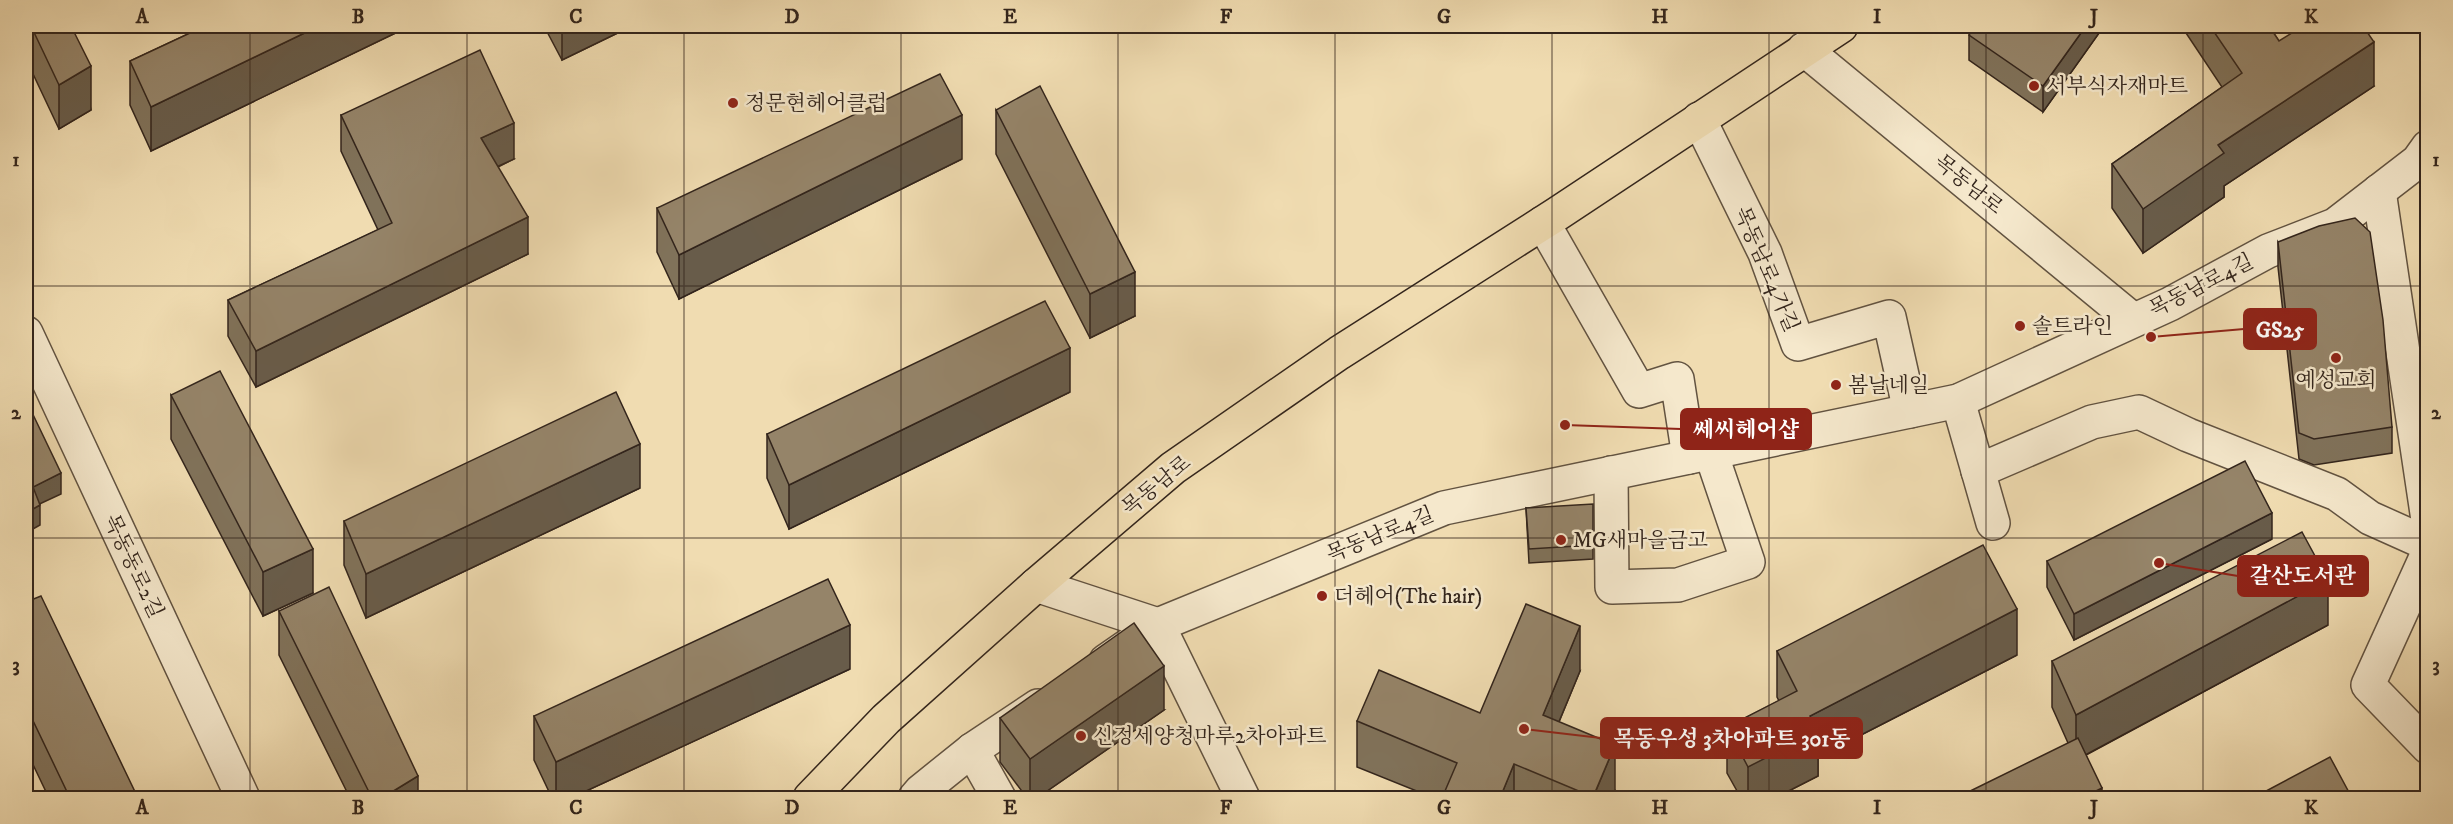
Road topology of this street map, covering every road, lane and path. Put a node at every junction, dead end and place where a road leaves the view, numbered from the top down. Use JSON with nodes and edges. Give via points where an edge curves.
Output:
{"nodes":[{"id":1,"x":1841,"y":26,"type":"edge"},
{"id":2,"x":1804,"y":49,"type":"junction"},
{"id":3,"x":1699,"y":119,"type":"junction"},
{"id":4,"x":2427,"y":147,"type":"edge"},
{"id":5,"x":2379,"y":191,"type":"junction"},
{"id":6,"x":1543,"y":223,"type":"junction"},
{"id":7,"x":2133,"y":320,"type":"junction"},
{"id":8,"x":26,"y":333,"type":"edge"},
{"id":9,"x":1958,"y":401,"type":"junction"},
{"id":10,"x":1910,"y":411,"type":"junction"},
{"id":11,"x":1700,"y":455,"type":"junction"},
{"id":12,"x":1978,"y":471,"type":"junction"},
{"id":13,"x":1611,"y":473,"type":"junction"},
{"id":14,"x":2427,"y":520,"type":"edge"},
{"id":15,"x":1993,"y":523,"type":"dead end"},
{"id":16,"x":2427,"y":544,"type":"edge"},
{"id":17,"x":2427,"y":553,"type":"edge"},
{"id":18,"x":1036,"y":585,"type":"junction"},
{"id":19,"x":1158,"y":626,"type":"junction"},
{"id":20,"x":2427,"y":747,"type":"edge"},
{"id":21,"x":972,"y":750,"type":"junction"},
{"id":22,"x":243,"y":798,"type":"edge"},
{"id":23,"x":810,"y":798,"type":"edge"},
{"id":24,"x":915,"y":798,"type":"edge"},
{"id":25,"x":999,"y":798,"type":"edge"},
{"id":26,"x":1243,"y":798,"type":"edge"}],
"edges":[{"from":1,"to":2,"type":"main road","name":"목동남로"},
{"from":2,"to":3,"type":"main road","name":"목동남로"},
{"from":2,"to":7,"type":"street","name":"목동남로"},
{"from":3,"to":6,"type":"main road","name":"목동남로"},
{"from":3,"to":10,"type":"street","name":"목동남로4가길","via":[[1765,253],[1798,344],[1889,317]]},
{"from":4,"to":5,"type":"street","name":"목동남로4길","via":[[2418,161]]},
{"from":5,"to":7,"type":"street","name":"목동남로4길","via":[[2335,225],[2268,251]]},
{"from":5,"to":14,"type":"street"},
{"from":6,"to":11,"type":"street","via":[[1639,391],[1677,379]]},
{"from":6,"to":18,"type":"main road","name":"목동남로","via":[[1339,353],[1173,468]]},
{"from":7,"to":9,"type":"street","name":"목동남로4길"},
{"from":8,"to":22,"type":"street","name":"목동동로2길"},
{"from":9,"to":10,"type":"street","name":"목동남로4길"},
{"from":9,"to":12,"type":"street"},
{"from":10,"to":11,"type":"street","name":"목동남로4길"},
{"from":11,"to":13,"type":"street","name":"목동남로4길"},
{"from":11,"to":13,"type":"street","via":[[1748,562],[1678,585],[1612,587]]},
{"from":12,"to":15,"type":"street"},
{"from":12,"to":16,"type":"street","via":[[2092,422],[2139,412],[2337,494],[2370,518]]},
{"from":13,"to":19,"type":"street","name":"목동남로4길","via":[[1444,508]]},
{"from":17,"to":20,"type":"street","via":[[2368,685]]},
{"from":18,"to":19,"type":"street"},
{"from":18,"to":23,"type":"main road","name":"목동남로","via":[[886,719]]},
{"from":19,"to":21,"type":"street","name":"목동남로4길"},
{"from":19,"to":26,"type":"street"},
{"from":21,"to":24,"type":"street","name":"목동남로4길"},
{"from":21,"to":25,"type":"street"}]}
